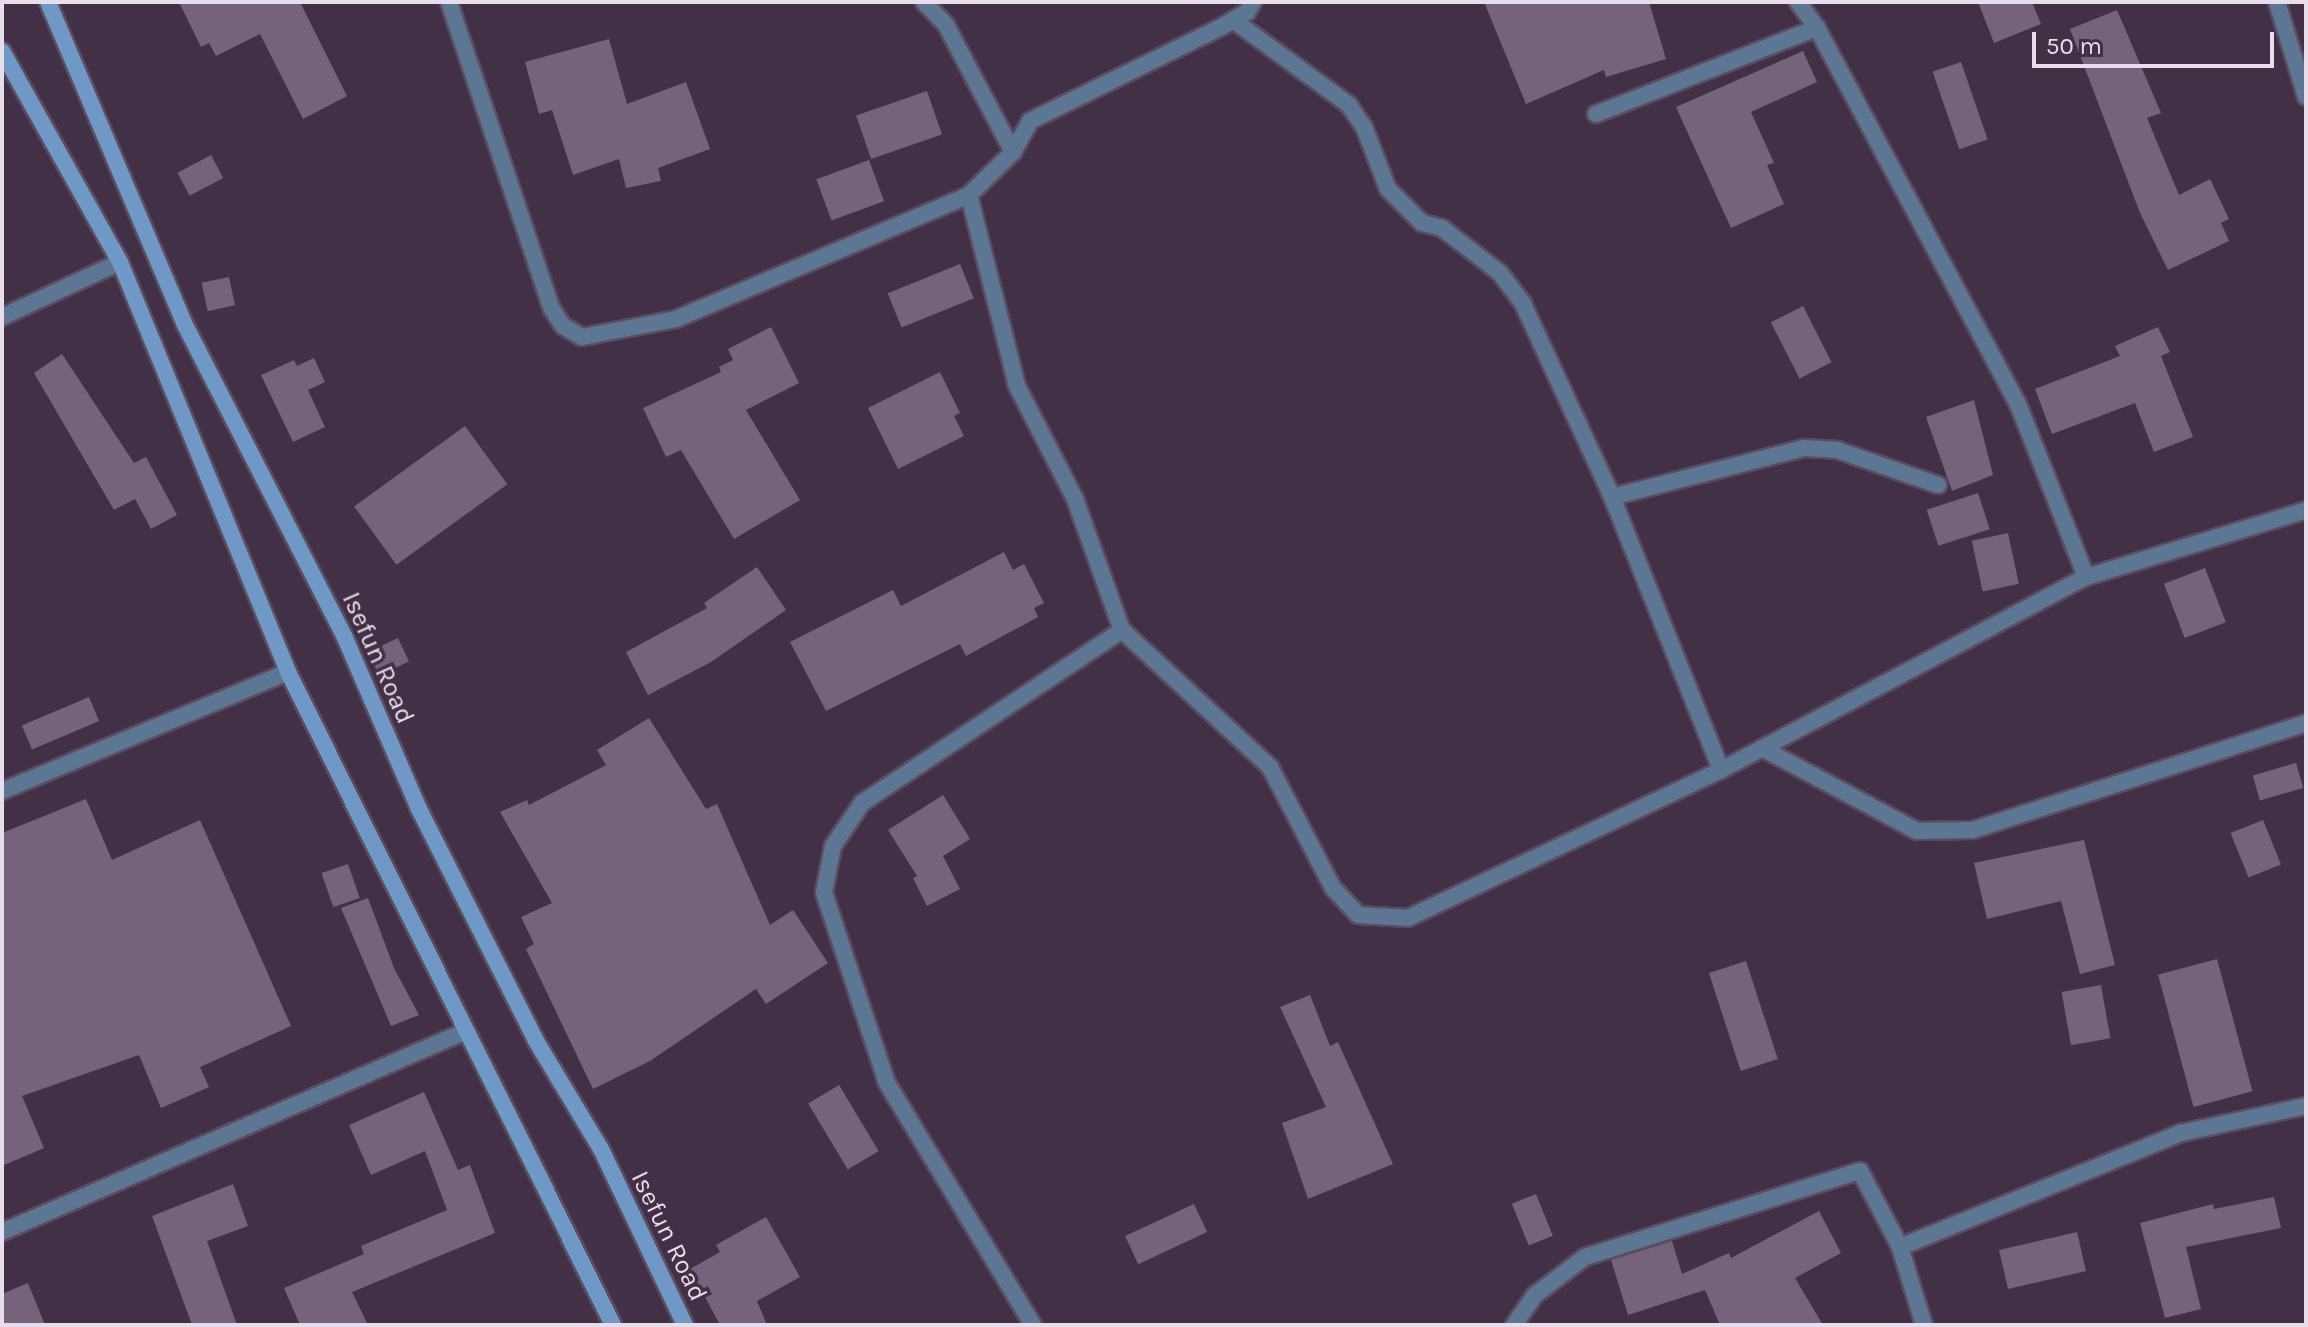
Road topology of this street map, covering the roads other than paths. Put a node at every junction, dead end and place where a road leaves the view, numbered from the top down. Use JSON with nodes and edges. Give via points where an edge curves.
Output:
{"nodes":[{"id":1,"x":48,"y":2,"type":"edge"},
{"id":2,"x":449,"y":2,"type":"edge"},
{"id":3,"x":924,"y":2,"type":"edge"},
{"id":4,"x":1253,"y":2,"type":"edge"},
{"id":5,"x":1798,"y":2,"type":"edge"},
{"id":6,"x":2277,"y":2,"type":"edge"},
{"id":7,"x":1233,"y":20,"type":"junction"},
{"id":8,"x":1817,"y":28,"type":"junction"},
{"id":9,"x":2,"y":51,"type":"edge"},
{"id":10,"x":2306,"y":97,"type":"edge"},
{"id":11,"x":1596,"y":114,"type":"dead end"},
{"id":12,"x":1013,"y":152,"type":"junction"},
{"id":13,"x":969,"y":195,"type":"junction"},
{"id":14,"x":120,"y":262,"type":"junction"},
{"id":15,"x":2,"y":317,"type":"edge"},
{"id":16,"x":1938,"y":485,"type":"dead end"},
{"id":17,"x":1612,"y":497,"type":"junction"},
{"id":18,"x":2306,"y":510,"type":"edge"},
{"id":19,"x":2086,"y":577,"type":"junction"},
{"id":20,"x":1122,"y":630,"type":"junction"},
{"id":21,"x":288,"y":672,"type":"junction"},
{"id":22,"x":2306,"y":723,"type":"edge"},
{"id":23,"x":1762,"y":748,"type":"junction"},
{"id":24,"x":1721,"y":770,"type":"junction"},
{"id":25,"x":2,"y":791,"type":"edge"},
{"id":26,"x":466,"y":1031,"type":"junction"},
{"id":27,"x":2306,"y":1106,"type":"edge"},
{"id":28,"x":2,"y":1232,"type":"edge"},
{"id":29,"x":1900,"y":1247,"type":"junction"},
{"id":30,"x":613,"y":1325,"type":"edge"},
{"id":31,"x":685,"y":1325,"type":"edge"},
{"id":32,"x":1033,"y":1325,"type":"edge"},
{"id":33,"x":1514,"y":1325,"type":"edge"},
{"id":34,"x":1924,"y":1325,"type":"edge"}],
"edges":[{"from":1,"to":31,"type":"street","name":"Isefun Road","via":[[184,323],[345,638],[419,809],[536,1041],[601,1149]]},
{"from":2,"to":13,"type":"street","via":[[552,309],[563,326],[582,337],[676,319]]},
{"from":3,"to":12,"type":"street","via":[[946,25]]},
{"from":4,"to":7,"type":"street"},
{"from":5,"to":8,"type":"street"},
{"from":6,"to":10,"type":"street"},
{"from":7,"to":12,"type":"street","via":[[1030,121]]},
{"from":7,"to":17,"type":"street","via":[[1349,105],[1364,127],[1388,189],[1422,223],[1442,228],[1500,273],[1523,304]]},
{"from":8,"to":11,"type":"street"},
{"from":8,"to":19,"type":"street","via":[[2018,404]]},
{"from":9,"to":14,"type":"street"},
{"from":12,"to":13,"type":"street"},
{"from":13,"to":20,"type":"street","via":[[1017,386],[1075,499]]},
{"from":14,"to":15,"type":"street"},
{"from":14,"to":21,"type":"street"},
{"from":16,"to":17,"type":"street","via":[[1837,450],[1804,448]]},
{"from":17,"to":24,"type":"street"},
{"from":18,"to":19,"type":"street"},
{"from":19,"to":23,"type":"street"},
{"from":20,"to":24,"type":"street","via":[[1270,767],[1333,888],[1358,915],[1408,918]]},
{"from":20,"to":32,"type":"street","via":[[862,803],[833,846],[824,892],[887,1083]]},
{"from":21,"to":25,"type":"street"},
{"from":21,"to":26,"type":"street"},
{"from":22,"to":23,"type":"street","via":[[1973,830],[1917,831]]},
{"from":23,"to":24,"type":"street"},
{"from":26,"to":28,"type":"street"},
{"from":26,"to":30,"type":"street"},
{"from":27,"to":29,"type":"street","via":[[2181,1133]]},
{"from":29,"to":33,"type":"street","via":[[1860,1171],[1585,1257],[1535,1295]]},
{"from":29,"to":34,"type":"street"}]}
